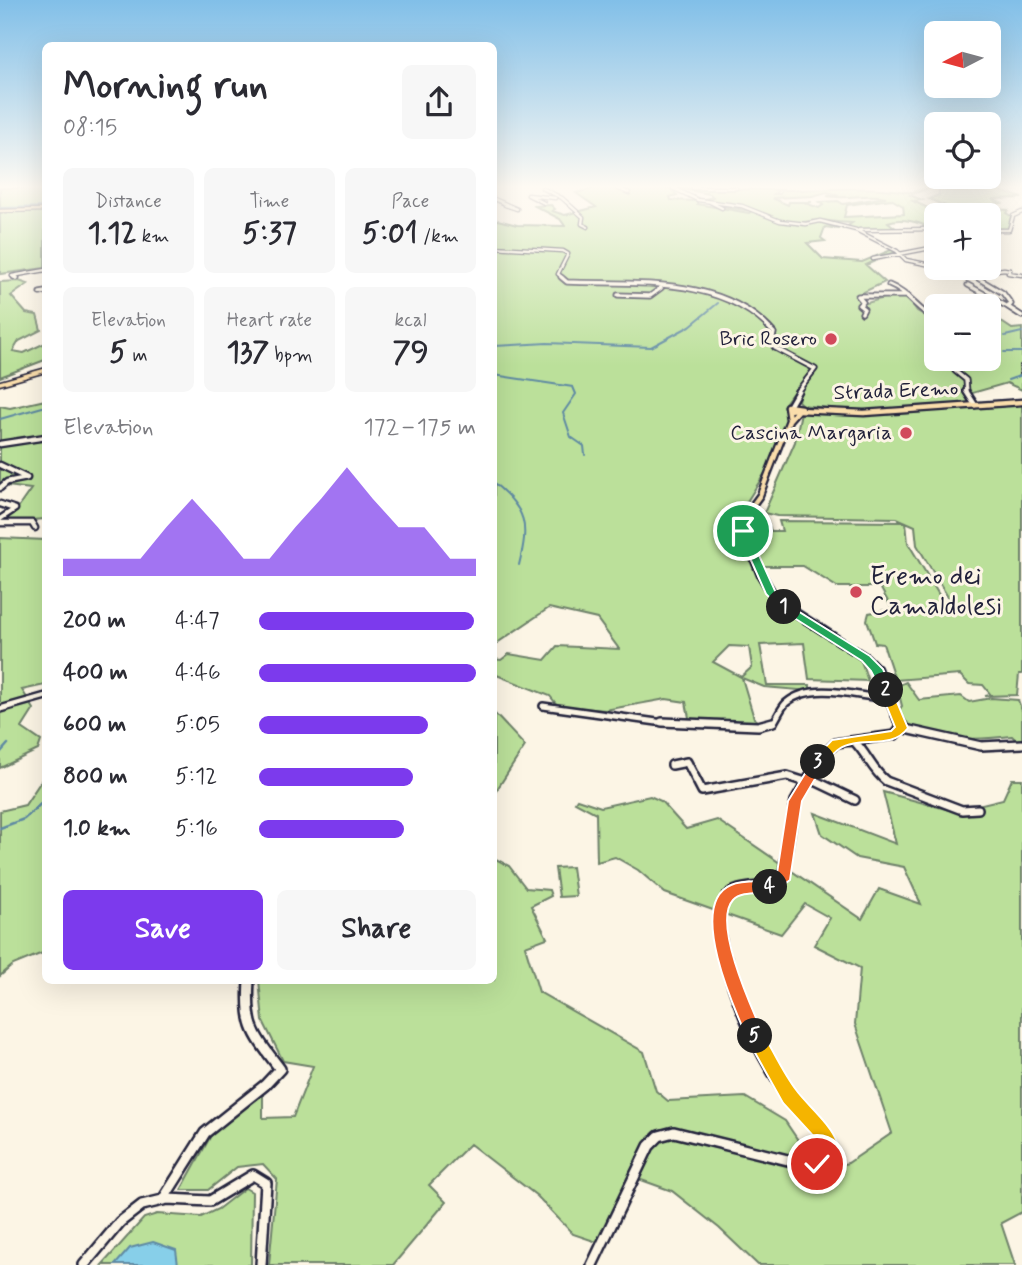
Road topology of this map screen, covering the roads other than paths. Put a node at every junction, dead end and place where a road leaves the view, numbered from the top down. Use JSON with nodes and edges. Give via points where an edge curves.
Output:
{"nodes":[{"id":1,"x":497,"y":247,"type":"edge"},
{"id":2,"x":889,"y":247,"type":"edge"},
{"id":3,"x":924,"y":249,"type":"edge"},
{"id":4,"x":900,"y":253,"type":"junction"},
{"id":5,"x":873,"y":259,"type":"dead end"},
{"id":6,"x":924,"y":264,"type":"edge"},
{"id":7,"x":1001,"y":268,"type":"edge"},
{"id":8,"x":42,"y":271,"type":"edge"},
{"id":9,"x":1022,"y":275,"type":"edge"},
{"id":10,"x":17,"y":278,"type":"dead end"},
{"id":11,"x":981,"y":280,"type":"edge"},
{"id":12,"x":889,"y":285,"type":"dead end"},
{"id":13,"x":968,"y":285,"type":"dead end"},
{"id":14,"x":661,"y":288,"type":"junction"},
{"id":15,"x":618,"y":295,"type":"dead end"},
{"id":16,"x":908,"y":296,"type":"junction"},
{"id":17,"x":1007,"y":307,"type":"junction"},
{"id":18,"x":862,"y":313,"type":"dead end"},
{"id":19,"x":924,"y":314,"type":"edge"},
{"id":20,"x":1022,"y":316,"type":"edge"},
{"id":21,"x":956,"y":371,"type":"edge"},
{"id":22,"x":42,"y":372,"type":"edge"},
{"id":23,"x":0,"y":383,"type":"edge"},
{"id":24,"x":796,"y":396,"type":"junction"},
{"id":25,"x":1022,"y":402,"type":"edge"},
{"id":26,"x":975,"y":405,"type":"junction"},
{"id":27,"x":790,"y":407,"type":"junction"},
{"id":28,"x":799,"y":408,"type":"junction"},
{"id":29,"x":789,"y":420,"type":"junction"},
{"id":30,"x":42,"y":438,"type":"edge"},
{"id":31,"x":0,"y":444,"type":"edge"},
{"id":32,"x":0,"y":465,"type":"edge"},
{"id":33,"x":0,"y":488,"type":"edge"},
{"id":34,"x":0,"y":504,"type":"edge"},
{"id":35,"x":0,"y":521,"type":"edge"},
{"id":36,"x":35,"y":528,"type":"dead end"},
{"id":37,"x":42,"y":697,"type":"edge"},
{"id":38,"x":891,"y":700,"type":"junction"},
{"id":39,"x":543,"y":706,"type":"dead end"},
{"id":40,"x":0,"y":709,"type":"edge"},
{"id":41,"x":901,"y":728,"type":"junction"},
{"id":42,"x":854,"y":741,"type":"junction"},
{"id":43,"x":1022,"y":744,"type":"edge"},
{"id":44,"x":672,"y":765,"type":"dead end"},
{"id":45,"x":808,"y":780,"type":"junction"},
{"id":46,"x":855,"y":800,"type":"dead end"},
{"id":47,"x":978,"y":809,"type":"dead end"},
{"id":48,"x":249,"y":984,"type":"edge"},
{"id":49,"x":164,"y":1198,"type":"junction"},
{"id":50,"x":84,"y":1265,"type":"edge"},
{"id":51,"x":261,"y":1265,"type":"edge"},
{"id":52,"x":592,"y":1265,"type":"edge"}],
"edges":[{"from":1,"to":14,"type":"street","via":[[563,251],[568,254],[558,275],[567,282]]},
{"from":2,"to":4,"type":"street"},
{"from":3,"to":4,"type":"street"},
{"from":4,"to":5,"type":"street"},
{"from":4,"to":6,"type":"street","via":[[906,260]]},
{"from":7,"to":9,"type":"street"},
{"from":8,"to":10,"type":"street","via":[[12,276]]},
{"from":11,"to":17,"type":"street","via":[[1003,293],[1011,303]]},
{"from":12,"to":16,"type":"street"},
{"from":13,"to":17,"type":"street"},
{"from":14,"to":15,"type":"street","via":[[650,296]]},
{"from":14,"to":24,"type":"street","via":[[719,294],[757,314],[774,332],[771,341],[775,348],[815,369]]},
{"from":16,"to":18,"type":"street","via":[[858,296]]},
{"from":16,"to":19,"type":"street"},
{"from":17,"to":20,"type":"street"},
{"from":21,"to":26,"type":"street","name":"Strada Eremo","via":[[966,380],[966,391]]},
{"from":22,"to":23,"type":"main road"},
{"from":24,"to":27,"type":"street"},
{"from":24,"to":28,"type":"street"},
{"from":25,"to":26,"type":"main road","name":"Strada Eremo"},
{"from":26,"to":28,"type":"main road","name":"Strada Eremo","via":[[864,414]]},
{"from":27,"to":28,"type":"main road"},
{"from":27,"to":29,"type":"main road","name":"Strada Eremo"},
{"from":28,"to":29,"type":"main road","name":"Strada Eremo"},
{"from":29,"to":38,"type":"main road","name":"Strada Eremo","via":[[760,495],[742,522],[750,551],[777,601],[866,658],[877,669]]},
{"from":30,"to":31,"type":"street"},
{"from":32,"to":33,"type":"street","via":[[27,478]]},
{"from":34,"to":35,"type":"street","via":[[15,509]]},
{"from":35,"to":36,"type":"street","via":[[32,523]]},
{"from":37,"to":40,"type":"street"},
{"from":38,"to":39,"type":"street","via":[[837,692],[811,694],[788,701],[768,725],[735,726],[657,722]]},
{"from":38,"to":41,"type":"main road","name":"Strada Eremo"},
{"from":41,"to":42,"type":"street","via":[[895,735]]},
{"from":41,"to":43,"type":"street","via":[[981,746]]},
{"from":42,"to":45,"type":"street","via":[[836,743],[821,757]]},
{"from":42,"to":47,"type":"street","via":[[886,780],[962,810]]},
{"from":44,"to":45,"type":"street","via":[[687,762],[702,791],[787,776]]},
{"from":45,"to":46,"type":"street"},
{"from":45,"to":52,"type":"street","via":[[795,801],[782,880],[768,888],[731,892],[721,904],[720,928],[740,1007],[790,1097],[826,1136],[828,1156],[808,1165],[674,1132],[659,1136],[643,1157]]},
{"from":48,"to":49,"type":"street","via":[[247,1013],[253,1033],[280,1069],[213,1124]]},
{"from":49,"to":50,"type":"street","via":[[129,1214]]},
{"from":49,"to":51,"type":"street","via":[[216,1199],[253,1175],[266,1183]]}]}
